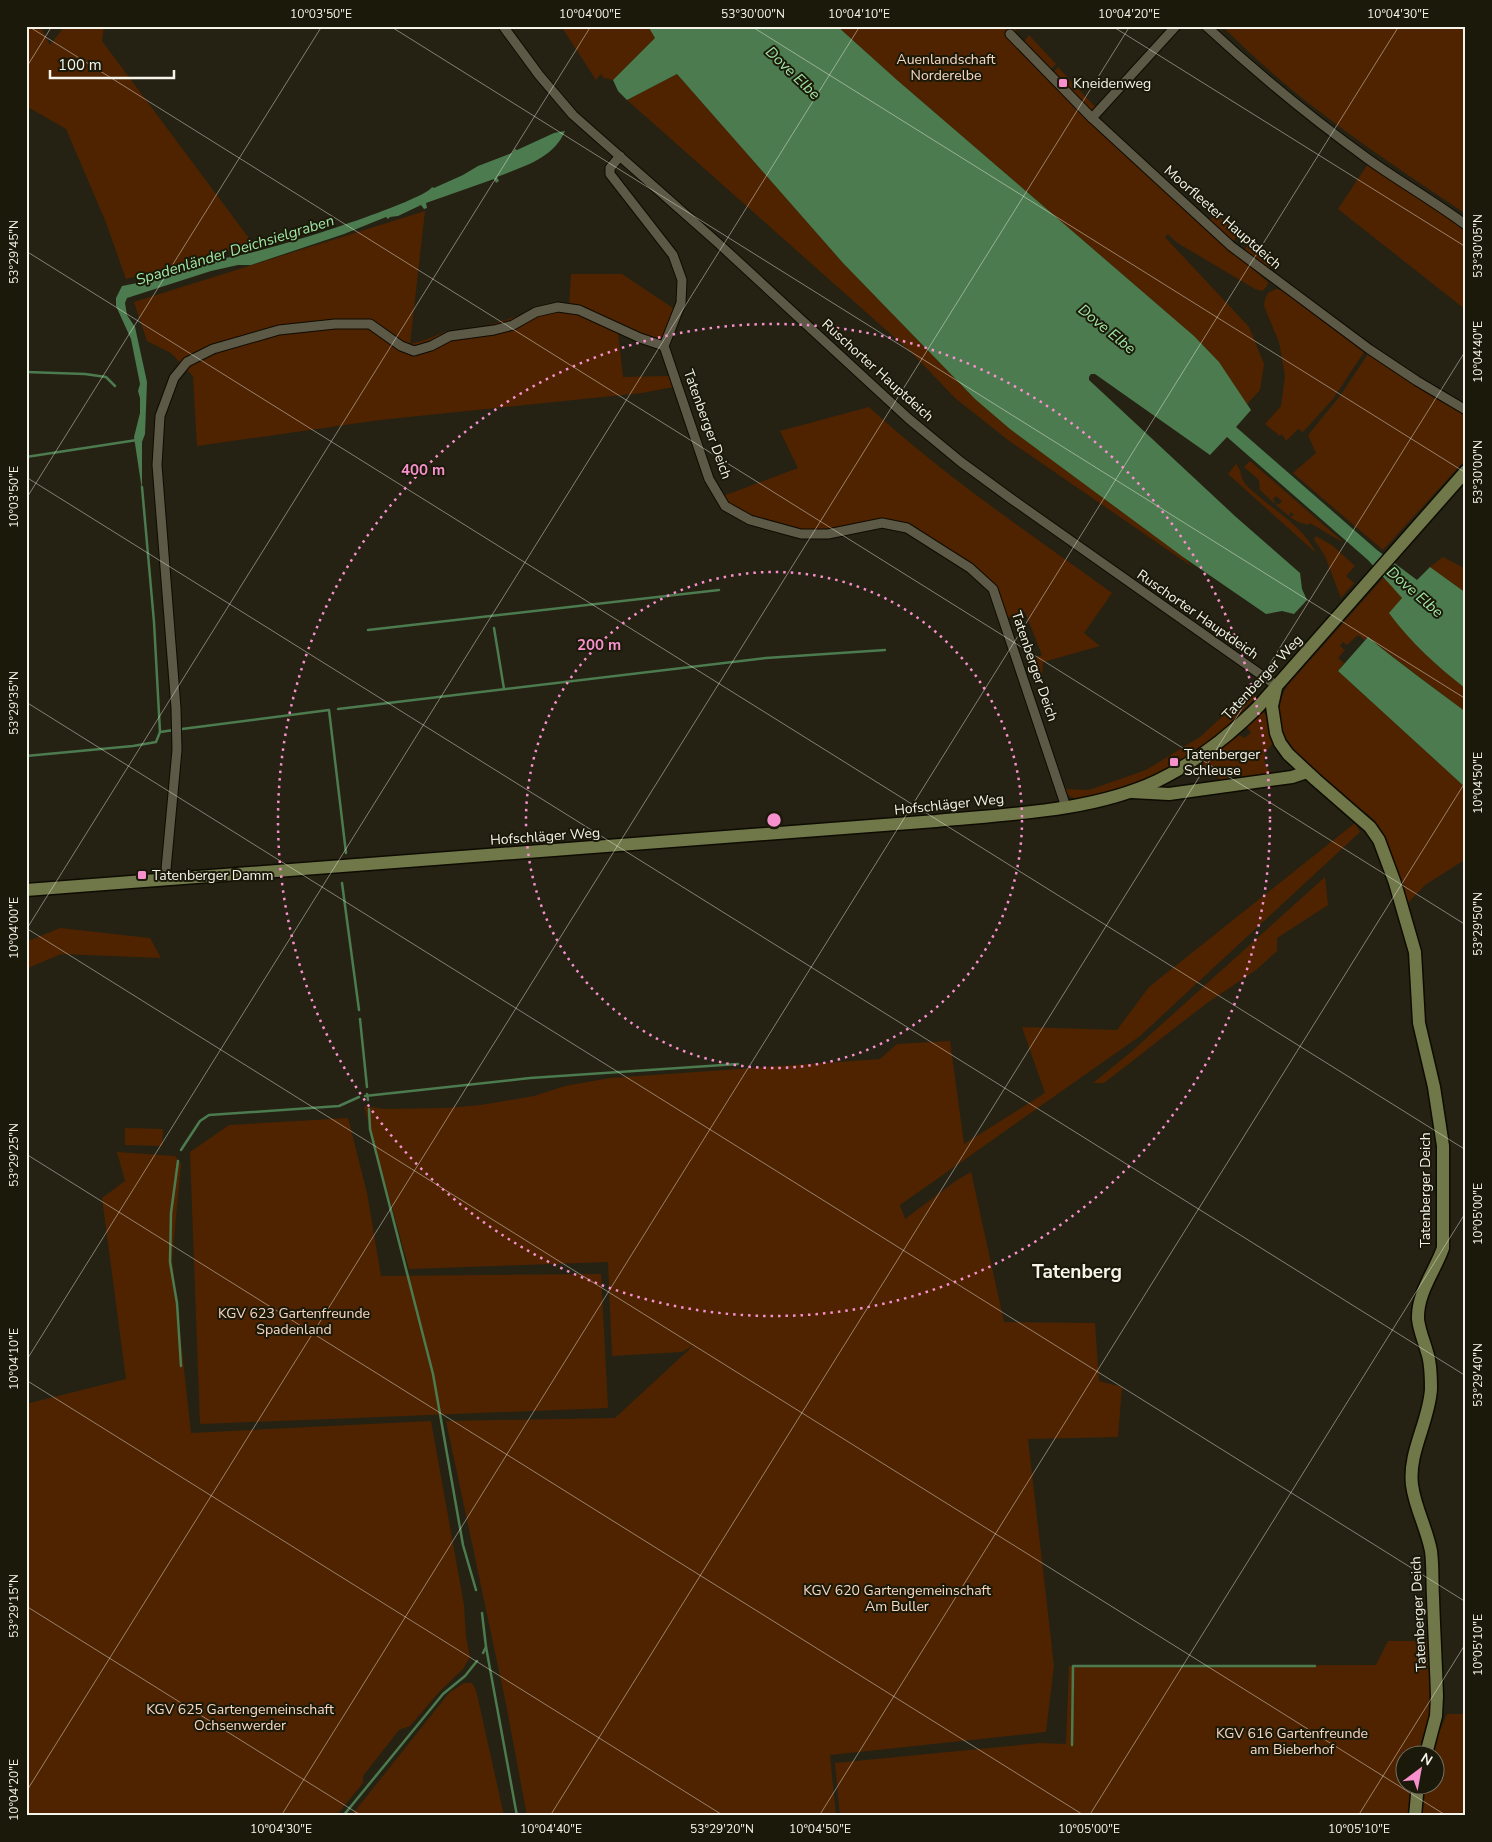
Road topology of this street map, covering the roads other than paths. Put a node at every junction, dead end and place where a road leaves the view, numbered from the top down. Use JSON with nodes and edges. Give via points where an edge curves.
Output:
{"nodes":[{"id":1,"x":503,"y":26,"type":"edge"},
{"id":2,"x":1176,"y":26,"type":"edge"},
{"id":3,"x":1206,"y":26,"type":"edge"},
{"id":4,"x":1010,"y":34,"type":"dead end"},
{"id":5,"x":1092,"y":118,"type":"junction"},
{"id":6,"x":620,"y":156,"type":"junction"},
{"id":7,"x":1466,"y":225,"type":"edge"},
{"id":8,"x":664,"y":346,"type":"junction"},
{"id":9,"x":1466,"y":410,"type":"edge"},
{"id":10,"x":1466,"y":471,"type":"edge"},
{"id":11,"x":1277,"y":686,"type":"junction"},
{"id":12,"x":1307,"y":772,"type":"junction"},
{"id":13,"x":1128,"y":792,"type":"junction"},
{"id":14,"x":1066,"y":807,"type":"junction"},
{"id":15,"x":165,"y":880,"type":"junction"},
{"id":16,"x":26,"y":890,"type":"edge"},
{"id":17,"x":1429,"y":1744,"type":"edge"},
{"id":18,"x":1417,"y":1794,"type":"edge"},
{"id":19,"x":1415,"y":1816,"type":"edge"}],
"edges":[{"from":1,"to":6,"type":"street","name":"Ruschorter Hauptdeich","via":[[557,98]]},
{"from":2,"to":5,"type":"street"},
{"from":3,"to":7,"type":"street","via":[[1263,78],[1334,134]]},
{"from":4,"to":5,"type":"street","name":"Moorfleeter Hauptdeich"},
{"from":5,"to":9,"type":"street","name":"Moorfleeter Hauptdeich","via":[[1204,223],[1268,275],[1369,349]]},
{"from":6,"to":8,"type":"street","via":[[610,168],[610,174],[673,255],[682,280],[681,303]]},
{"from":6,"to":11,"type":"street","name":"Ruschorter Hauptdeich","via":[[909,419],[961,462]]},
{"from":8,"to":14,"type":"street","name":"Tatenberger Deich","via":[[709,479],[725,506],[750,520],[801,534],[828,534],[882,523],[907,528],[970,568],[993,589]]},
{"from":8,"to":15,"type":"street","via":[[579,310],[558,307],[536,312],[513,325],[450,336],[414,351],[401,346],[370,324],[335,324],[279,330],[213,349],[187,362],[174,378],[160,416],[157,466],[176,716],[176,757]]},
{"from":10,"to":11,"type":"street","name":"Tatenberger Weg"},
{"from":11,"to":12,"type":"street","name":"Tatenberger Deich","via":[[1272,706],[1276,733],[1288,754]]},
{"from":11,"to":13,"type":"street","name":"Tatenberger Weg","via":[[1209,751],[1156,782]]},
{"from":12,"to":13,"type":"street","via":[[1292,777],[1169,794]]},
{"from":12,"to":17,"type":"street","name":"Tatenberger Deich","via":[[1370,827],[1386,857],[1415,952],[1419,1023],[1443,1146],[1442,1248],[1421,1294],[1418,1319],[1430,1365],[1430,1407],[1417,1441],[1412,1484],[1431,1551],[1437,1696]]},
{"from":13,"to":14,"type":"street","name":"Tatenberger Weg"},
{"from":14,"to":15,"type":"street","name":"Hofschläger Weg","via":[[936,821]]},
{"from":15,"to":16,"type":"street","name":"Hofschläger Weg"},
{"from":18,"to":19,"type":"street"}]}
